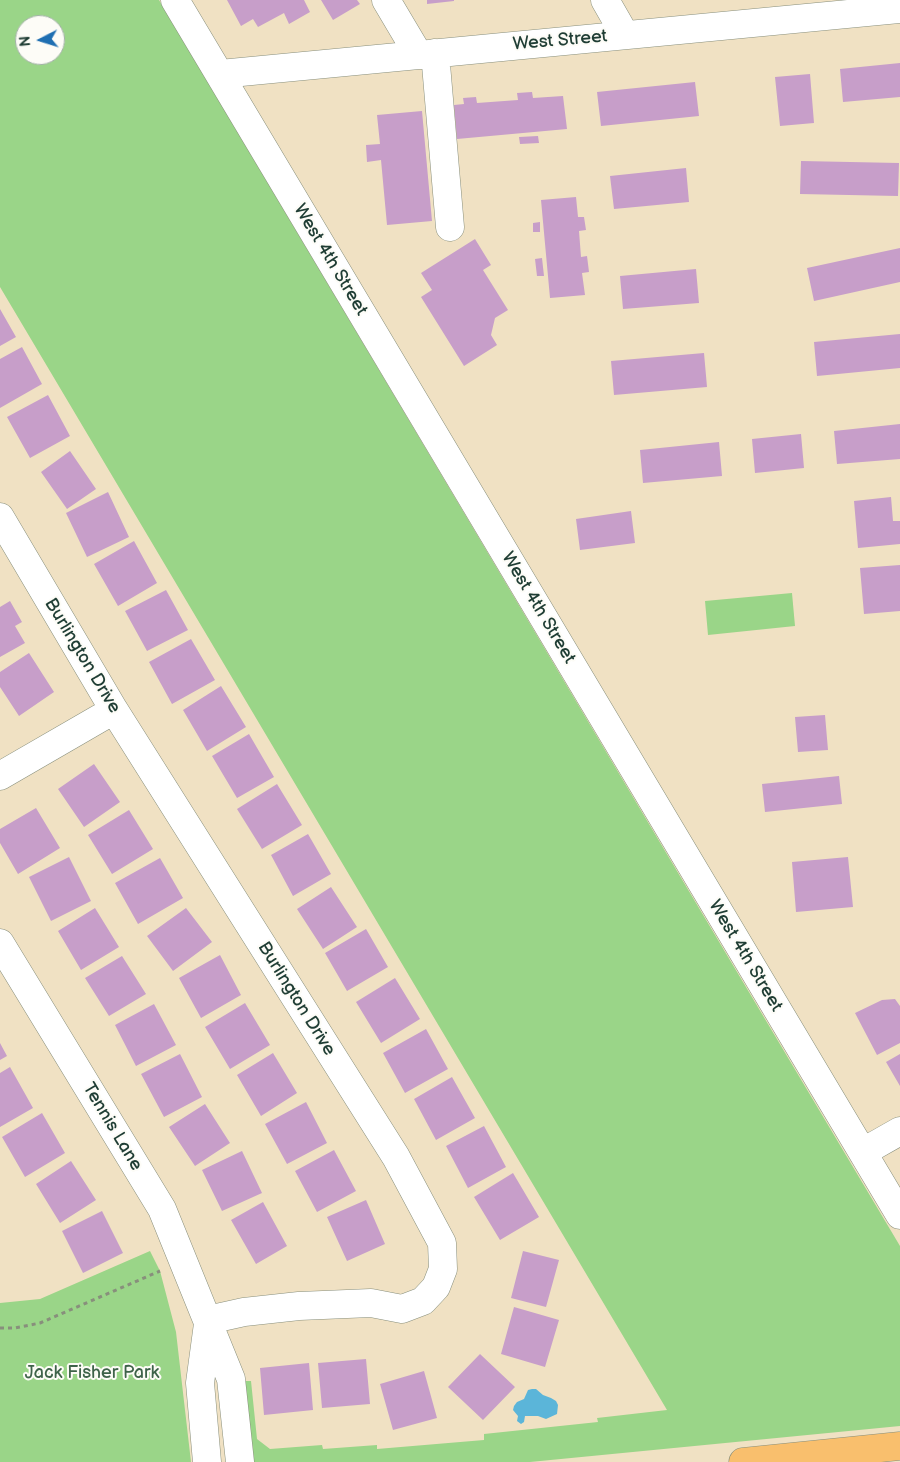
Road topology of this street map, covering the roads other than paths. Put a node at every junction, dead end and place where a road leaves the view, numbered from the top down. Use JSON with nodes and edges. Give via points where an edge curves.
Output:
{"nodes":[{"id":1,"x":175,"y":0,"type":"edge"},
{"id":2,"x":386,"y":0,"type":"edge"},
{"id":3,"x":605,"y":0,"type":"edge"},
{"id":4,"x":900,"y":9,"type":"edge"},
{"id":5,"x":760,"y":11,"type":"edge"},
{"id":6,"x":625,"y":35,"type":"junction"},
{"id":7,"x":426,"y":53,"type":"junction"},
{"id":8,"x":220,"y":74,"type":"junction"},
{"id":9,"x":450,"y":227,"type":"dead end"},
{"id":10,"x":0,"y":517,"type":"edge"},
{"id":11,"x":114,"y":710,"type":"junction"},
{"id":12,"x":0,"y":776,"type":"edge"},
{"id":13,"x":0,"y":943,"type":"edge"},
{"id":14,"x":900,"y":1131,"type":"edge"},
{"id":15,"x":863,"y":1152,"type":"junction"},
{"id":16,"x":900,"y":1216,"type":"edge"},
{"id":17,"x":208,"y":1320,"type":"junction"},
{"id":18,"x":900,"y":1446,"type":"edge"},
{"id":19,"x":804,"y":1459,"type":"edge"},
{"id":20,"x":207,"y":1462,"type":"edge"},
{"id":21,"x":240,"y":1462,"type":"edge"},
{"id":22,"x":743,"y":1462,"type":"edge"}],
"edges":[{"from":1,"to":8,"type":"street","name":"West 4th Street"},
{"from":2,"to":7,"type":"street"},
{"from":3,"to":6,"type":"street"},
{"from":4,"to":5,"type":"street","name":"West Street"},
{"from":5,"to":6,"type":"street","name":"West Street"},
{"from":6,"to":7,"type":"street","name":"West Street"},
{"from":7,"to":8,"type":"street","name":"West Street"},
{"from":7,"to":9,"type":"street"},
{"from":8,"to":15,"type":"street","name":"West 4th Street"},
{"from":10,"to":11,"type":"street","name":"Burlington Drive"},
{"from":11,"to":12,"type":"street"},
{"from":11,"to":17,"type":"street","name":"Burlington Drive","via":[[396,1157],[442,1243],[443,1269],[436,1286],[423,1301],[402,1309],[371,1302],[300,1306]]},
{"from":13,"to":17,"type":"street","name":"Tennis Lane","via":[[162,1209]]},
{"from":14,"to":15,"type":"street"},
{"from":15,"to":16,"type":"street","name":"West 4th Street"},
{"from":17,"to":20,"type":"street","name":"Tennis Lane","via":[[200,1383]]},
{"from":17,"to":21,"type":"street","name":"Tennis Lane","via":[[231,1379]]},
{"from":18,"to":19,"type":"main road"},
{"from":19,"to":22,"type":"main road"}]}
